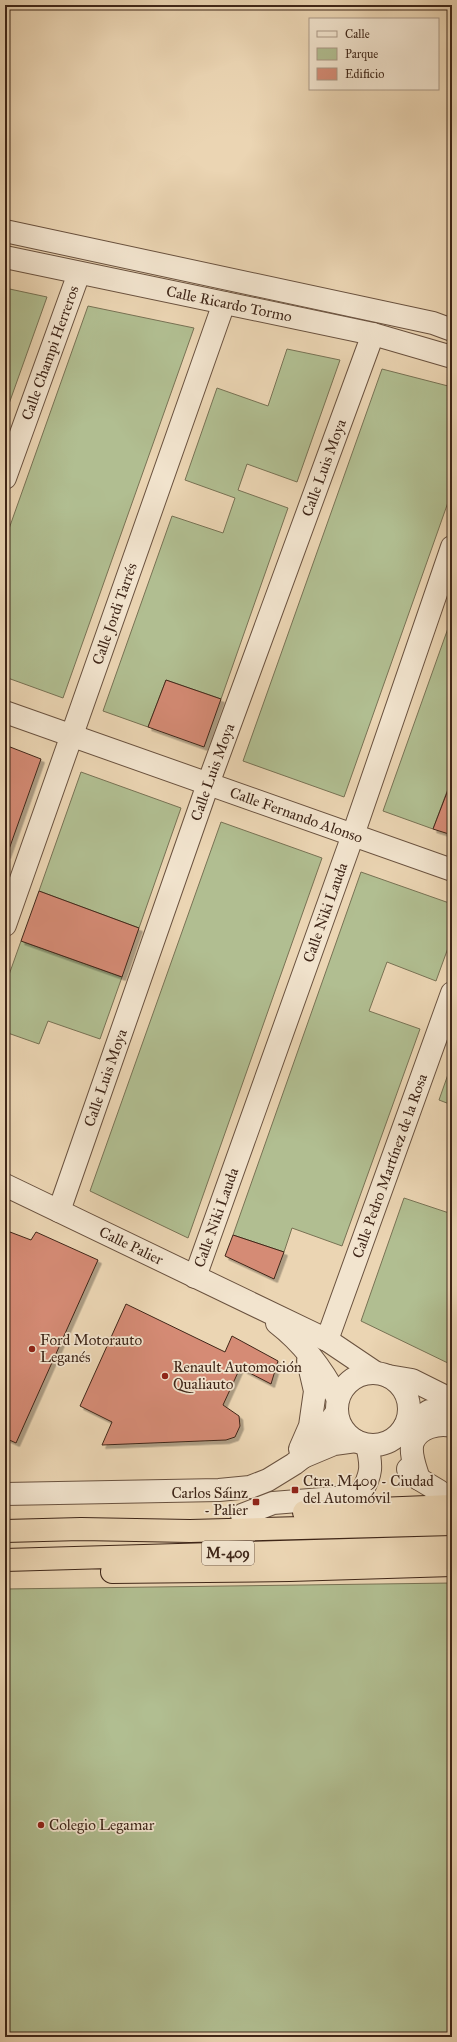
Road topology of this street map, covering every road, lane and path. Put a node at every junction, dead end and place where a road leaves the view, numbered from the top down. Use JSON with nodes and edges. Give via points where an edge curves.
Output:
{"nodes":[{"id":1,"x":5,"y":231,"type":"edge"},
{"id":2,"x":5,"y":257,"type":"edge"},
{"id":3,"x":79,"y":273,"type":"junction"},
{"id":4,"x":224,"y":303,"type":"junction"},
{"id":5,"x":452,"y":330,"type":"edge"},
{"id":6,"x":373,"y":334,"type":"junction"},
{"id":7,"x":452,"y":357,"type":"edge"},
{"id":8,"x":5,"y":478,"type":"edge"},
{"id":9,"x":452,"y":547,"type":"edge"},
{"id":10,"x":5,"y":712,"type":"edge"},
{"id":11,"x":72,"y":736,"type":"junction"},
{"id":12,"x":208,"y":784,"type":"junction"},
{"id":13,"x":353,"y":835,"type":"junction"},
{"id":14,"x":452,"y":870,"type":"edge"},
{"id":15,"x":5,"y":925,"type":"edge"},
{"id":16,"x":452,"y":993,"type":"edge"},
{"id":17,"x":5,"y":1185,"type":"edge"},
{"id":18,"x":59,"y":1211,"type":"junction"},
{"id":19,"x":195,"y":1277,"type":"junction"},
{"id":20,"x":258,"y":1307,"type":"junction"},
{"id":21,"x":327,"y":1340,"type":"junction"},
{"id":22,"x":305,"y":1350,"type":"junction"},
{"id":23,"x":382,"y":1375,"type":"junction"},
{"id":24,"x":452,"y":1400,"type":"edge"},
{"id":25,"x":338,"y":1405,"type":"junction"},
{"id":26,"x":452,"y":1412,"type":"edge"},
{"id":27,"x":452,"y":1426,"type":"edge"},
{"id":28,"x":402,"y":1430,"type":"junction"},
{"id":29,"x":362,"y":1443,"type":"junction"},
{"id":30,"x":299,"y":1460,"type":"junction"},
{"id":31,"x":419,"y":1479,"type":"junction"},
{"id":32,"x":5,"y":1494,"type":"edge"},
{"id":33,"x":446,"y":1498,"type":"edge"},
{"id":34,"x":242,"y":1515,"type":"junction"},
{"id":35,"x":452,"y":1524,"type":"edge"},
{"id":36,"x":81,"y":1529,"type":"junction"},
{"id":37,"x":5,"y":1531,"type":"edge"},
{"id":38,"x":452,"y":1547,"type":"edge"},
{"id":39,"x":5,"y":1560,"type":"edge"},
{"id":40,"x":452,"y":1565,"type":"edge"},
{"id":41,"x":5,"y":1573,"type":"edge"}],
"edges":[{"from":1,"to":5,"type":"street","name":"Calle Ricardo Tormo","via":[[433,323]]},
{"from":2,"to":3,"type":"street","name":"Calle Ricardo Tormo"},
{"from":3,"to":4,"type":"street","name":"Calle Ricardo Tormo"},
{"from":3,"to":8,"type":"street","name":"Calle Champi Herreros"},
{"from":4,"to":6,"type":"street","name":"Calle Ricardo Tormo"},
{"from":4,"to":11,"type":"street","name":"Calle Jordi Tarrés"},
{"from":6,"to":7,"type":"street","name":"Calle Ricardo Tormo"},
{"from":6,"to":12,"type":"street","name":"Calle Luis Moya"},
{"from":9,"to":13,"type":"street","name":"Calle Niki Lauda"},
{"from":10,"to":11,"type":"street","name":"Calle Fernando Alonso"},
{"from":11,"to":12,"type":"street","name":"Calle Fernando Alonso"},
{"from":11,"to":15,"type":"street","name":"Calle Jordi Tarrés"},
{"from":12,"to":13,"type":"street","name":"Calle Fernando Alonso"},
{"from":12,"to":18,"type":"street","name":"Calle Luis Moya"},
{"from":13,"to":14,"type":"street","name":"Calle Fernando Alonso"},
{"from":13,"to":19,"type":"street","name":"Calle Niki Lauda"},
{"from":16,"to":21,"type":"street","name":"Calle Pedro Martínez de la Rosa"},
{"from":17,"to":18,"type":"street","name":"Calle Palier"},
{"from":18,"to":19,"type":"street","name":"Calle Palier"},
{"from":19,"to":20,"type":"street","name":"Calle Palier"},
{"from":20,"to":21,"type":"street","name":"Calle Palier"},
{"from":20,"to":22,"type":"street","name":"Calle Palier","via":[[290,1333]]},
{"from":21,"to":23,"type":"street","name":"Calle Palier"},
{"from":22,"to":25,"type":"street","name":"Calle Palier","via":[[322,1371]]},
{"from":22,"to":30,"type":"street","via":[[315,1391],[310,1426]]},
{"from":23,"to":24,"type":"street","name":"Calle Palier","via":[[412,1380]]},
{"from":23,"to":25,"type":"street","via":[[364,1374],[352,1379],[344,1388]]},
{"from":23,"to":28,"type":"street","via":[[398,1383],[409,1403],[409,1415]]},
{"from":25,"to":29,"type":"street","via":[[344,1429]]},
{"from":25,"to":30,"type":"street"},
{"from":26,"to":28,"type":"street","via":[[429,1410]]},
{"from":27,"to":31,"type":"street","via":[[434,1426],[423,1430],[413,1442],[412,1455]]},
{"from":28,"to":29,"type":"street","via":[[389,1441],[378,1445]]},
{"from":28,"to":31,"type":"street","via":[[402,1457],[407,1467]]},
{"from":29,"to":30,"type":"street","via":[[334,1444]]},
{"from":29,"to":34,"type":"street","via":[[371,1462],[370,1478],[361,1493],[347,1497],[273,1503]]},
{"from":30,"to":32,"type":"street","via":[[268,1480],[250,1487],[219,1490]]},
{"from":31,"to":33,"type":"street"},
{"from":33,"to":34,"type":"highway","number":"M-409"},
{"from":34,"to":36,"type":"highway","number":"M-409","via":[[133,1520]]},
{"from":35,"to":36,"type":"highway","number":"M-409","via":[[190,1531]]},
{"from":36,"to":37,"type":"highway","number":"M-409"},
{"from":38,"to":39,"type":"highway","number":"M-409"},
{"from":40,"to":41,"type":"highway","number":"M-409","via":[[290,1570]]}]}
